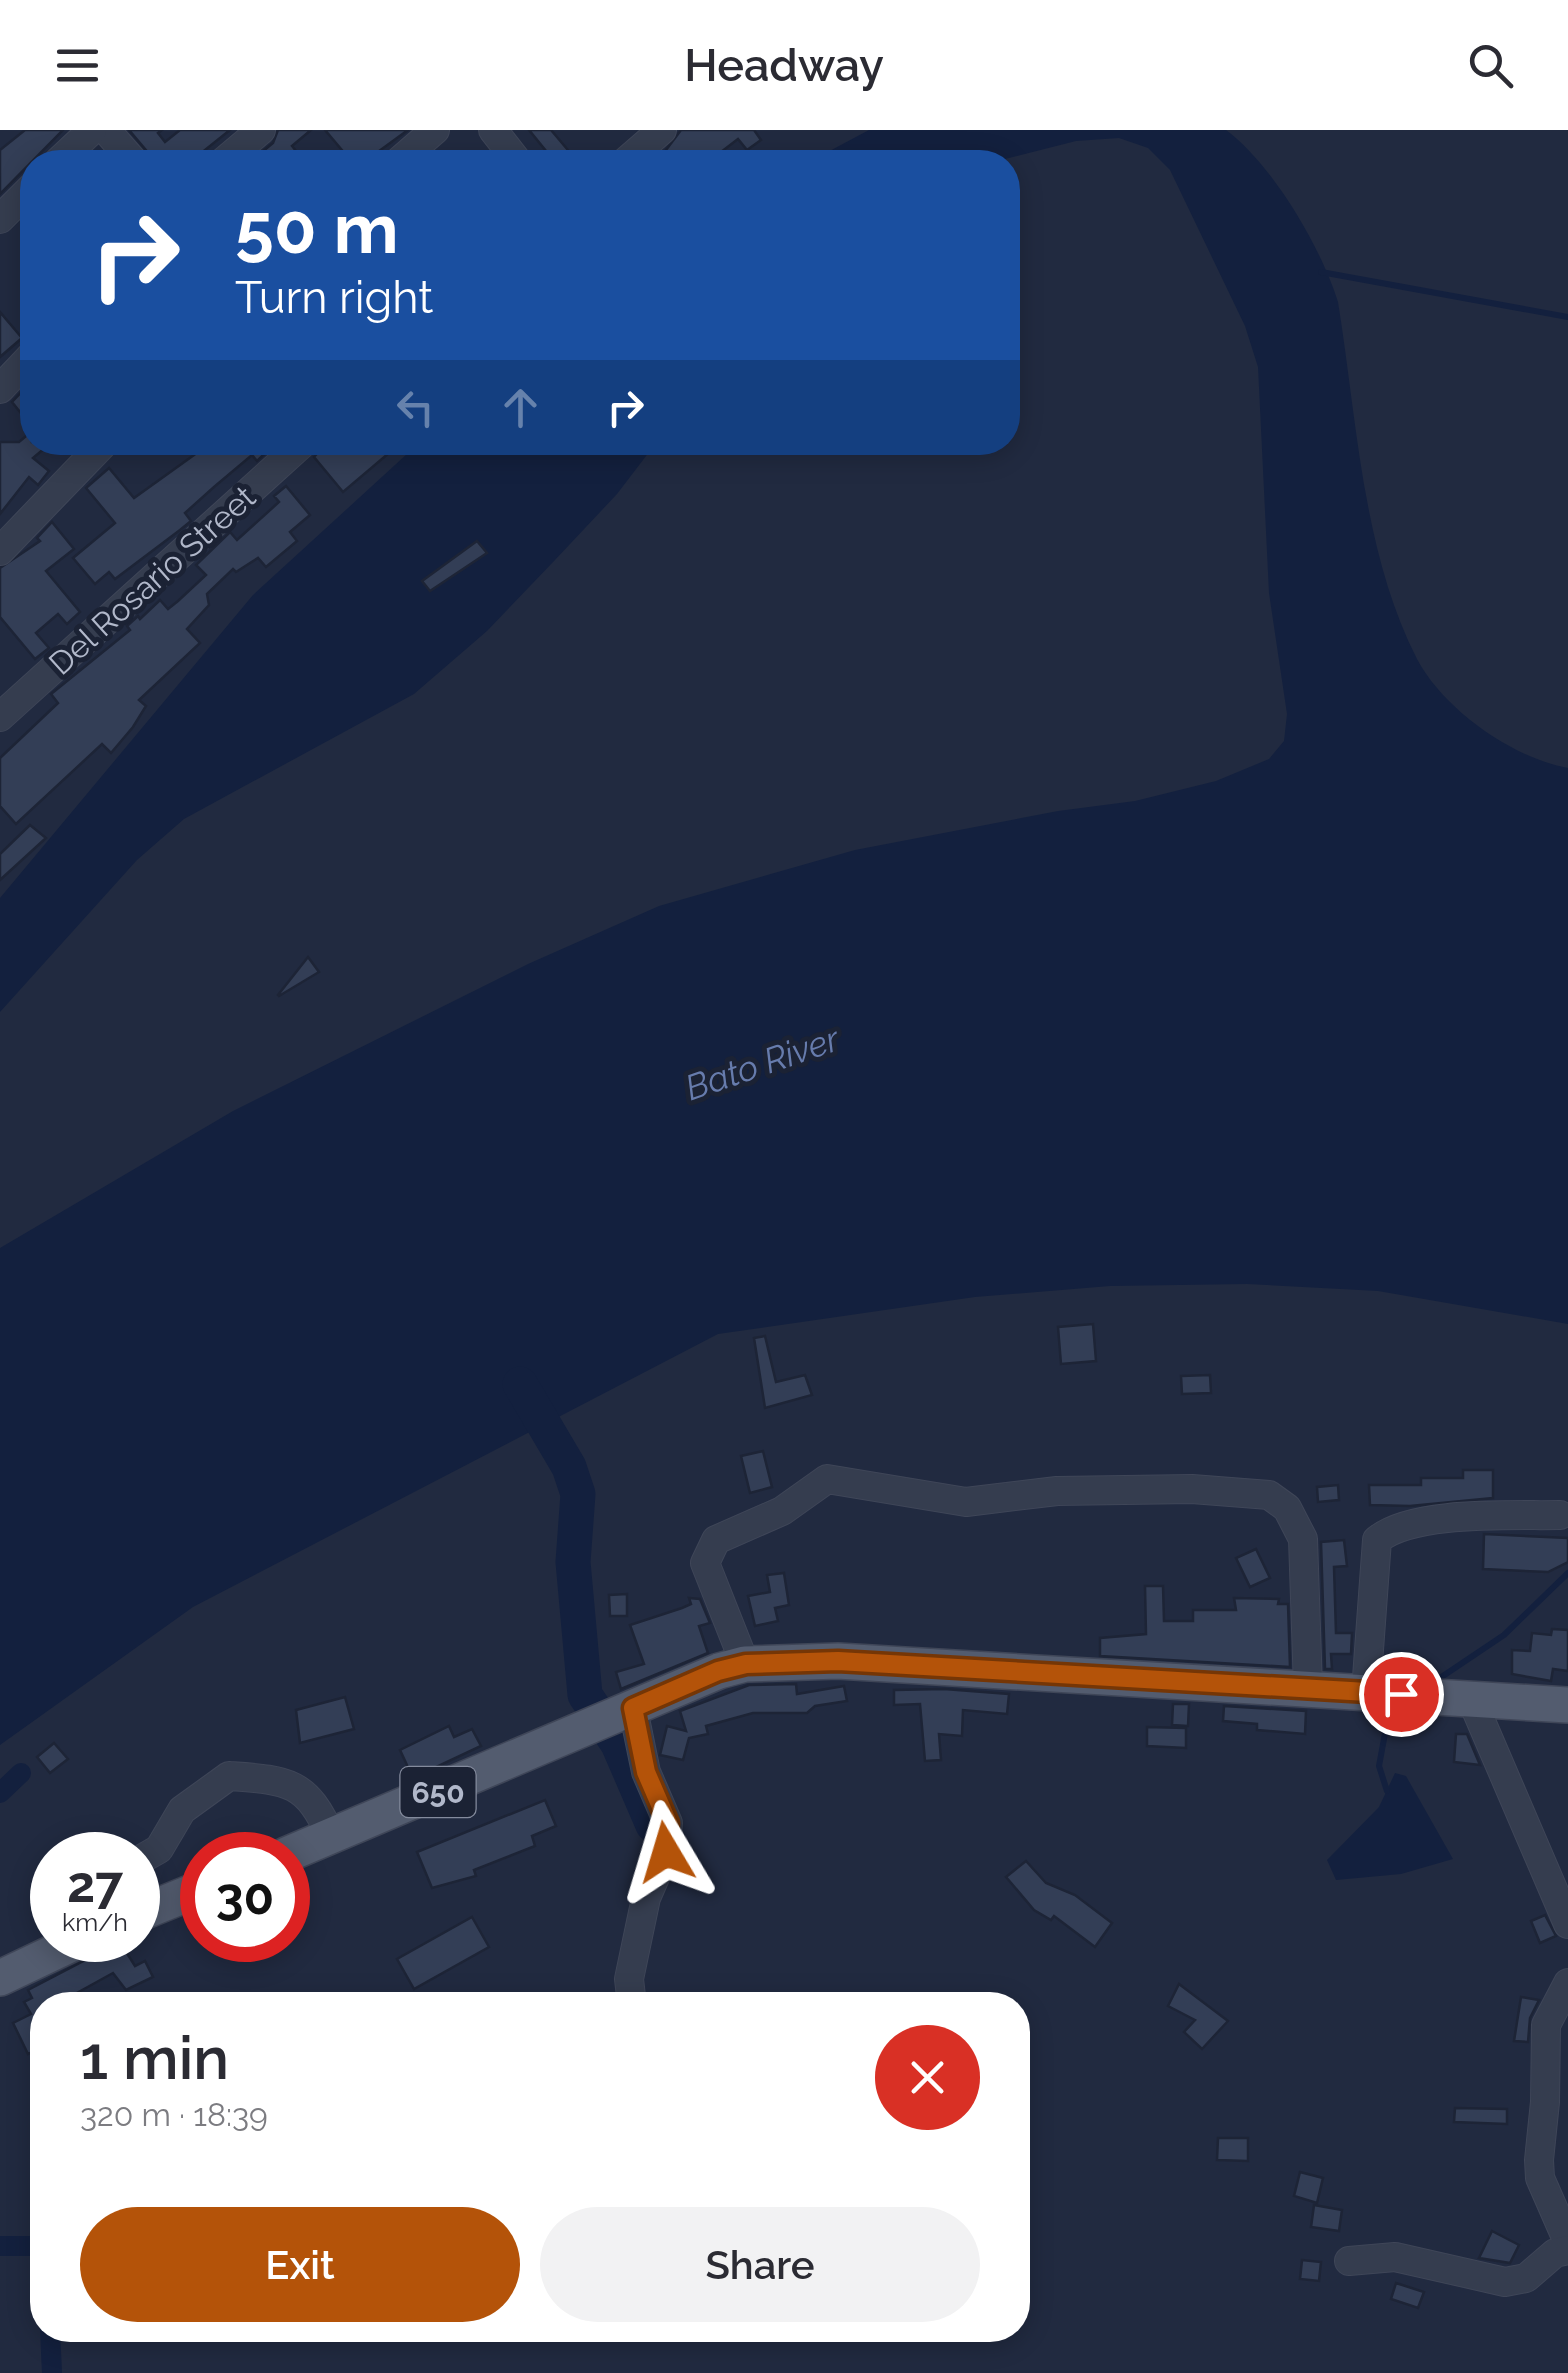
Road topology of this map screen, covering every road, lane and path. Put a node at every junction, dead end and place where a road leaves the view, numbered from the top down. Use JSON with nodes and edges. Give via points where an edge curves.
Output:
{"nodes":[{"id":1,"x":92,"y":130,"type":"edge"},
{"id":2,"x":106,"y":130,"type":"edge"},
{"id":3,"x":261,"y":130,"type":"edge"},
{"id":4,"x":435,"y":130,"type":"edge"},
{"id":5,"x":493,"y":130,"type":"edge"},
{"id":6,"x":662,"y":130,"type":"edge"},
{"id":7,"x":71,"y":150,"type":"edge"},
{"id":8,"x":124,"y":150,"type":"edge"},
{"id":9,"x":238,"y":150,"type":"edge"},
{"id":10,"x":412,"y":150,"type":"edge"},
{"id":11,"x":509,"y":150,"type":"edge"},
{"id":12,"x":643,"y":150,"type":"edge"},
{"id":13,"x":20,"y":199,"type":"edge"},
{"id":14,"x":0,"y":218,"type":"edge"},
{"id":15,"x":20,"y":368,"type":"edge"},
{"id":16,"x":0,"y":389,"type":"edge"},
{"id":17,"x":92,"y":455,"type":"edge"},
{"id":18,"x":290,"y":455,"type":"edge"},
{"id":19,"x":0,"y":551,"type":"edge"},
{"id":20,"x":0,"y":717,"type":"edge"},
{"id":21,"x":1560,"y":1515,"type":"dead end"},
{"id":22,"x":746,"y":1664,"type":"junction"},
{"id":23,"x":1308,"y":1688,"type":"junction"},
{"id":24,"x":1366,"y":1691,"type":"junction"},
{"id":25,"x":1471,"y":1698,"type":"junction"},
{"id":26,"x":1568,"y":1705,"type":"edge"},
{"id":27,"x":611,"y":1718,"type":"junction"},
{"id":28,"x":331,"y":1837,"type":"junction"},
{"id":29,"x":310,"y":1845,"type":"edge"},
{"id":30,"x":160,"y":1848,"type":"edge"},
{"id":31,"x":1568,"y":1924,"type":"edge"},
{"id":32,"x":34,"y":1962,"type":"edge"},
{"id":33,"x":0,"y":1978,"type":"edge"},
{"id":34,"x":1568,"y":1983,"type":"edge"},
{"id":35,"x":630,"y":1992,"type":"edge"},
{"id":36,"x":1568,"y":2242,"type":"edge"},
{"id":37,"x":1568,"y":2250,"type":"edge"},
{"id":38,"x":1348,"y":2260,"type":"dead end"}],
"edges":[{"from":1,"to":7,"type":"street"},
{"from":2,"to":8,"type":"street"},
{"from":3,"to":9,"type":"street"},
{"from":4,"to":10,"type":"street"},
{"from":5,"to":11,"type":"street"},
{"from":6,"to":12,"type":"street"},
{"from":13,"to":14,"type":"street"},
{"from":15,"to":16,"type":"street"},
{"from":17,"to":19,"type":"street"},
{"from":18,"to":20,"type":"street","name":"Del Rosario Street"},
{"from":21,"to":24,"type":"street","via":[[1390,1528],[1377,1540]]},
{"from":22,"to":23,"type":"main road","number":"650","via":[[838,1661]]},
{"from":22,"to":23,"type":"street","via":[[705,1562],[716,1540],[782,1511],[826,1479],[966,1502],[1058,1491],[1192,1489],[1269,1495],[1288,1508],[1303,1539]]},
{"from":22,"to":27,"type":"main road","number":"650"},
{"from":23,"to":24,"type":"main road","number":"650"},
{"from":24,"to":25,"type":"main road","number":"650"},
{"from":25,"to":26,"type":"main road","number":"650"},
{"from":25,"to":31,"type":"street"},
{"from":27,"to":28,"type":"main road","number":"650"},
{"from":27,"to":35,"type":"street","via":[[668,1823],[666,1852],[646,1898]]},
{"from":28,"to":29,"type":"main road","number":"650"},
{"from":28,"to":30,"type":"street","via":[[317,1803],[286,1780],[228,1776],[182,1810]]},
{"from":32,"to":33,"type":"main road"},
{"from":34,"to":36,"type":"street","via":[[1546,2025],[1539,2160],[1540,2178]]},
{"from":37,"to":38,"type":"street","via":[[1526,2278],[1504,2282],[1395,2258]]}]}
